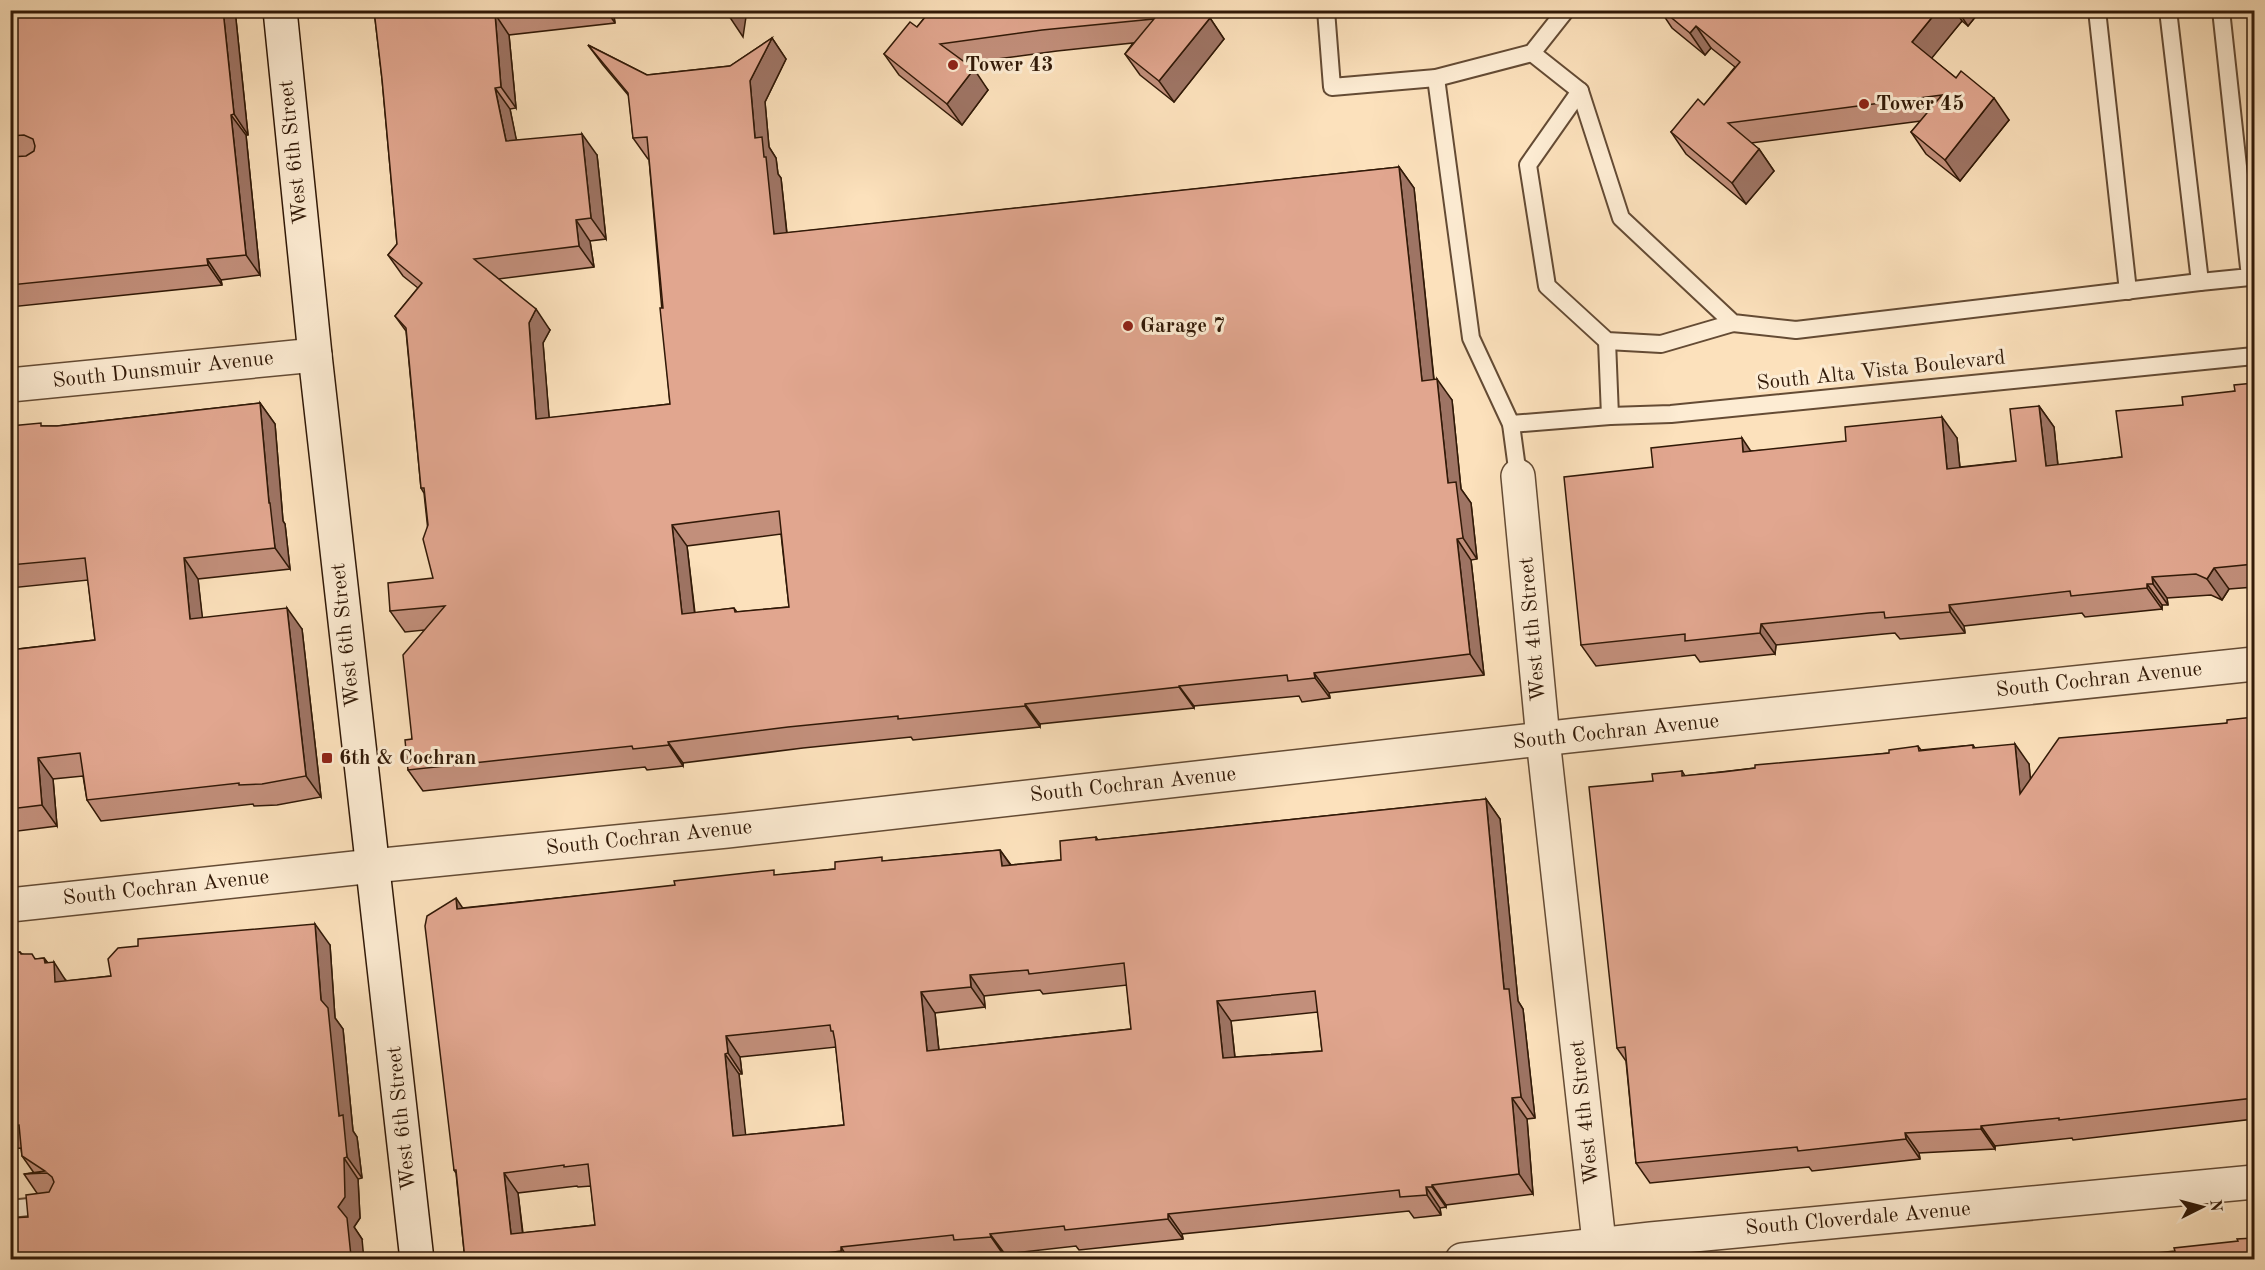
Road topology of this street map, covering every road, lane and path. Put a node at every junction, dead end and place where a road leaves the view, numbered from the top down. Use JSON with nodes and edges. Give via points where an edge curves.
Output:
{"nodes":[{"id":1,"x":280,"y":10,"type":"edge"},
{"id":2,"x":1326,"y":10,"type":"edge"},
{"id":3,"x":1566,"y":10,"type":"edge"},
{"id":4,"x":2097,"y":10,"type":"edge"},
{"id":5,"x":2168,"y":10,"type":"edge"},
{"id":6,"x":2221,"y":10,"type":"edge"},
{"id":7,"x":1532,"y":53,"type":"junction"},
{"id":8,"x":1436,"y":78,"type":"junction"},
{"id":9,"x":1580,"y":91,"type":"junction"},
{"id":10,"x":2199,"y":282,"type":"junction"},
{"id":11,"x":2128,"y":291,"type":"junction"},
{"id":12,"x":1733,"y":323,"type":"junction"},
{"id":13,"x":1607,"y":341,"type":"junction"},
{"id":14,"x":315,"y":355,"type":"junction"},
{"id":15,"x":2254,"y":356,"type":"edge"},
{"id":16,"x":10,"y":385,"type":"edge"},
{"id":17,"x":1610,"y":416,"type":"junction"},
{"id":18,"x":1511,"y":424,"type":"junction"},
{"id":19,"x":1518,"y":476,"type":"joint"},
{"id":20,"x":2254,"y":664,"type":"edge"},
{"id":21,"x":1543,"y":739,"type":"junction"},
{"id":22,"x":373,"y":866,"type":"junction"},
{"id":23,"x":10,"y":906,"type":"edge"},
{"id":24,"x":2254,"y":1182,"type":"edge"},
{"id":25,"x":58,"y":1204,"type":"edge"},
{"id":26,"x":10,"y":1209,"type":"edge"},
{"id":27,"x":1600,"y":1252,"type":"edge"},
{"id":28,"x":417,"y":1260,"type":"edge"},
{"id":29,"x":1462,"y":1260,"type":"edge"}],
"edges":[{"from":1,"to":14,"type":"street","name":"West 6th Street"},
{"from":2,"to":8,"type":"lane","via":[[1332,87]]},
{"from":3,"to":7,"type":"lane"},
{"from":4,"to":11,"type":"lane"},
{"from":5,"to":10,"type":"lane"},
{"from":6,"to":10,"type":"lane","via":[[2250,277]]},
{"from":7,"to":8,"type":"lane"},
{"from":7,"to":9,"type":"lane"},
{"from":8,"to":18,"type":"lane","name":"West 4th Street","via":[[1471,338]]},
{"from":9,"to":12,"type":"lane","via":[[1621,218]]},
{"from":9,"to":13,"type":"lane","via":[[1528,165],[1547,286]]},
{"from":10,"to":11,"type":"lane"},
{"from":11,"to":12,"type":"lane","via":[[1796,330]]},
{"from":12,"to":13,"type":"lane","via":[[1661,344]]},
{"from":13,"to":17,"type":"lane"},
{"from":14,"to":16,"type":"street","name":"South Dunsmuir Avenue"},
{"from":14,"to":22,"type":"street","name":"West 6th Street"},
{"from":15,"to":17,"type":"lane","name":"South Alta Vista Boulevard","via":[[1671,414]]},
{"from":17,"to":18,"type":"lane","name":"South Alta Vista Boulevard"},
{"from":18,"to":19,"type":"lane","name":"West 4th Street"},
{"from":19,"to":21,"type":"street","name":"West 4th Street"},
{"from":20,"to":21,"type":"street","name":"South Cochran Avenue"},
{"from":21,"to":22,"type":"street","name":"South Cochran Avenue","via":[[727,831]]},
{"from":21,"to":27,"type":"street","name":"West 4th Street"},
{"from":22,"to":23,"type":"street","name":"South Cochran Avenue"},
{"from":22,"to":28,"type":"street","name":"West 6th Street"},
{"from":24,"to":27,"type":"street","name":"South Cloverdale Avenue"},
{"from":25,"to":26,"type":"lane"},
{"from":27,"to":29,"type":"street","name":"South Cloverdale Avenue"}]}
